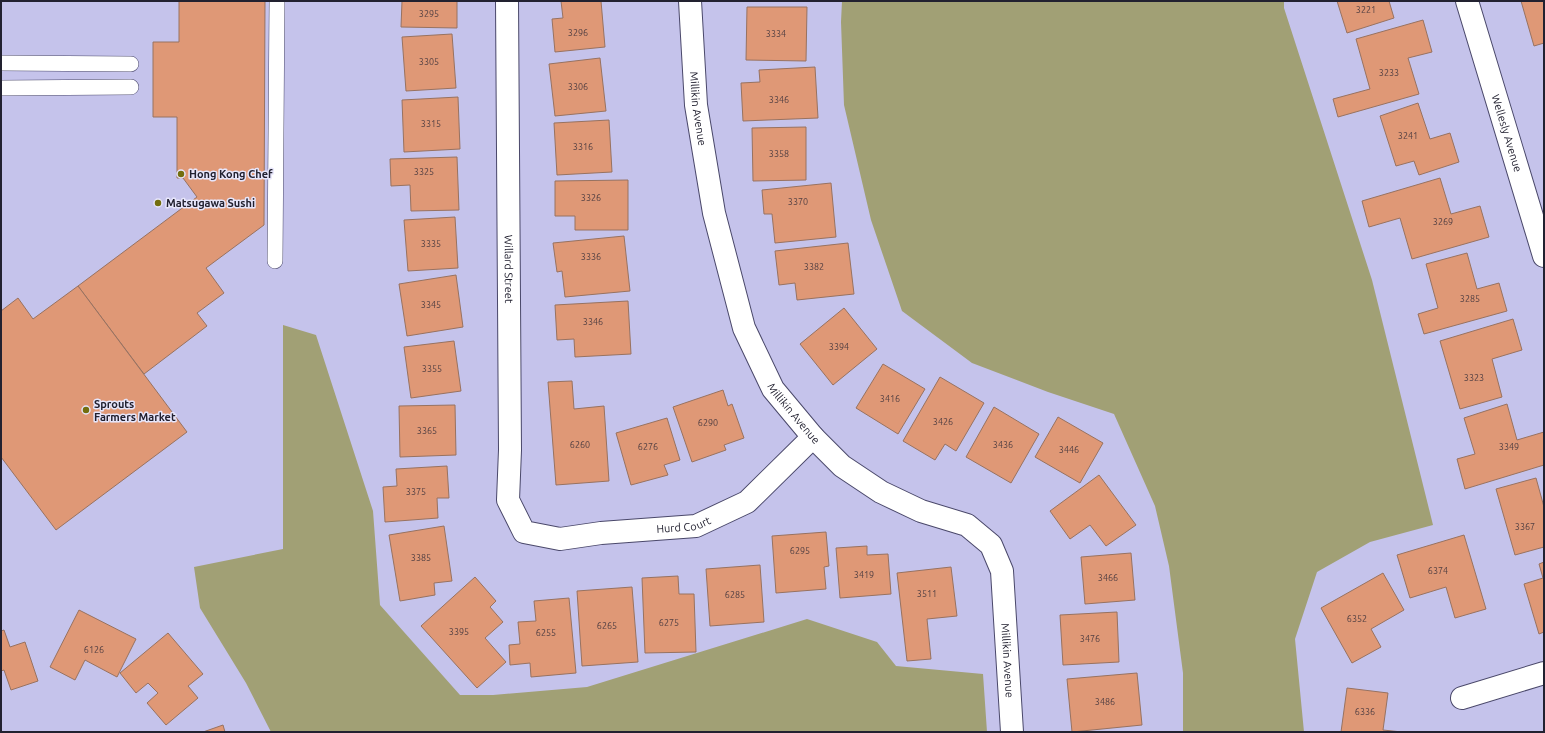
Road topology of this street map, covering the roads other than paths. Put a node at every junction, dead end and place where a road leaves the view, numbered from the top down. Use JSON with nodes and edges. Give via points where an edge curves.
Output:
{"nodes":[{"id":1,"x":277,"y":1,"type":"edge"},
{"id":2,"x":507,"y":1,"type":"edge"},
{"id":3,"x":690,"y":1,"type":"edge"},
{"id":4,"x":1468,"y":5,"type":"edge"},
{"id":5,"x":1,"y":63,"type":"edge"},
{"id":6,"x":131,"y":64,"type":"dead end"},
{"id":7,"x":131,"y":87,"type":"dead end"},
{"id":8,"x":1,"y":88,"type":"edge"},
{"id":9,"x":1544,"y":256,"type":"edge"},
{"id":10,"x":275,"y":261,"type":"dead end"},
{"id":11,"x":813,"y":437,"type":"junction"},
{"id":12,"x":524,"y":532,"type":"joint"},
{"id":13,"x":1544,"y":673,"type":"edge"},
{"id":14,"x":1462,"y":698,"type":"dead end"},
{"id":15,"x":1012,"y":732,"type":"edge"}],
"edges":[{"from":1,"to":10,"type":"lane"},
{"from":2,"to":12,"type":"street","name":"Willard Street","via":[[510,450],[508,500]]},
{"from":3,"to":11,"type":"street","name":"Millikin Avenue","via":[[696,105],[714,213],[744,328],[773,389]]},
{"from":4,"to":9,"type":"street","name":"Wellesly Avenue"},
{"from":5,"to":6,"type":"lane"},
{"from":7,"to":8,"type":"lane"},
{"from":11,"to":12,"type":"street","name":"Hurd Court","via":[[747,502],[696,526],[601,533],[560,539]]},
{"from":11,"to":15,"type":"street","name":"Millikin Avenue","via":[[842,466],[881,492],[921,511],[967,525],[991,545],[1002,571]]},
{"from":13,"to":14,"type":"street"}]}
